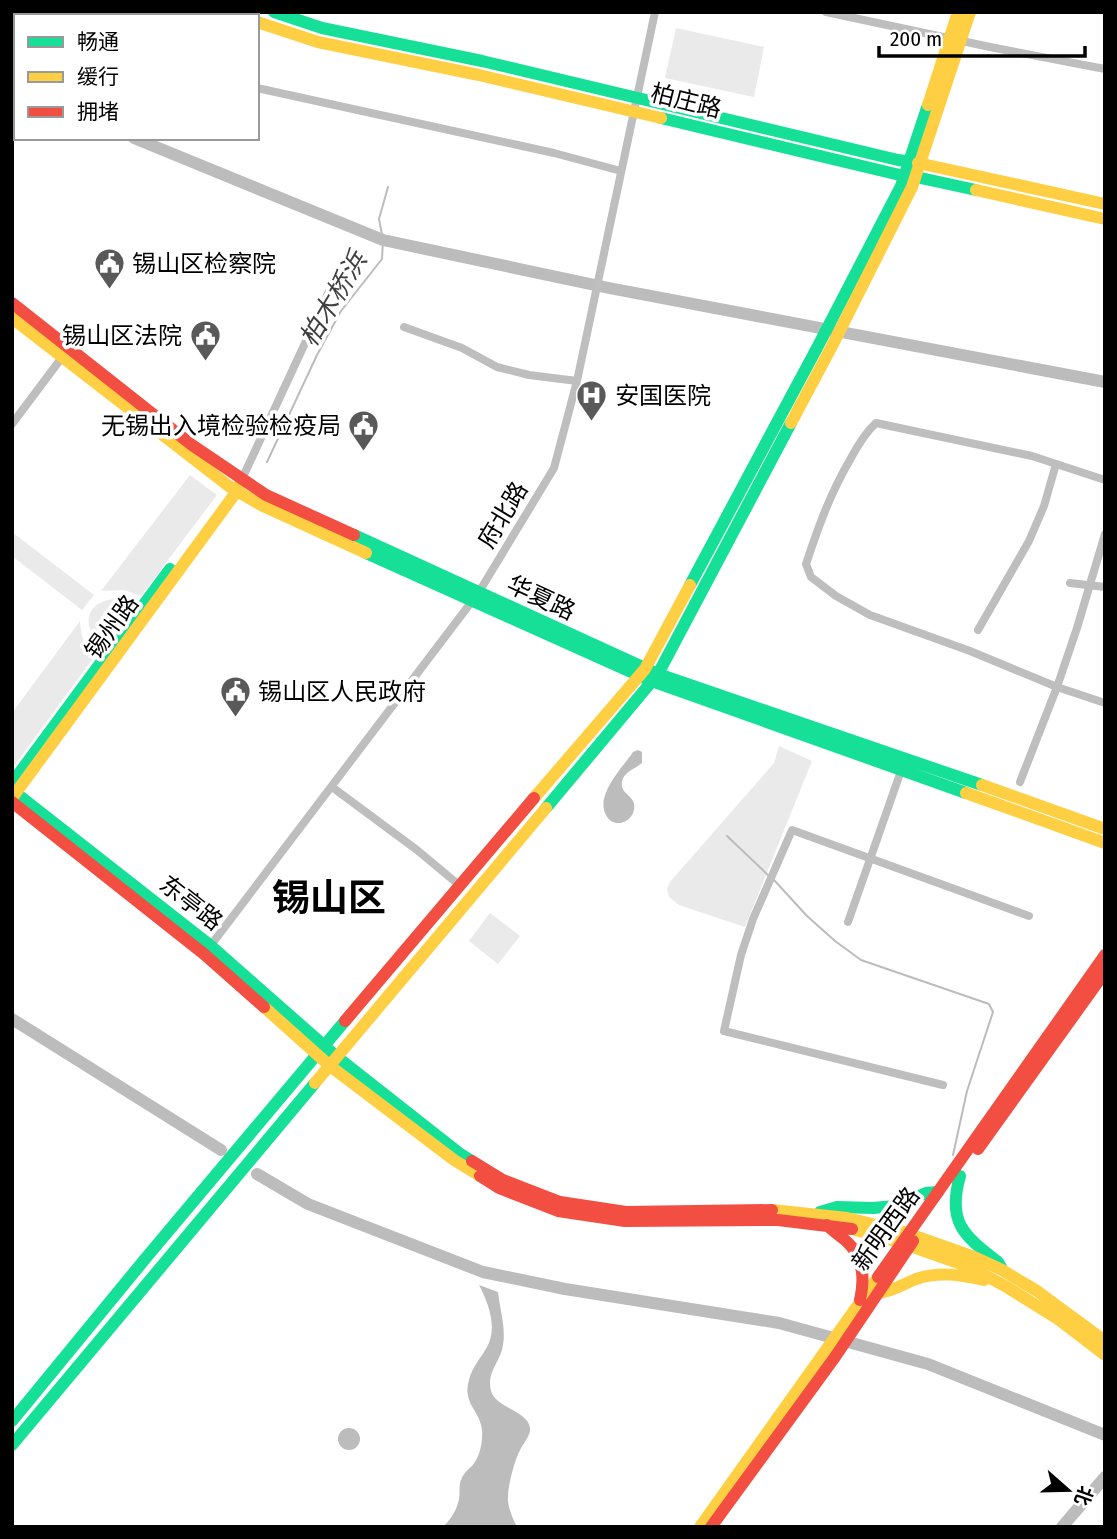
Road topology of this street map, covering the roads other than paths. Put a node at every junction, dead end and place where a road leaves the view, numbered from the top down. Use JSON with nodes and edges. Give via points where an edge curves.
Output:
{"nodes":[{"id":1,"x":274,"y":12,"type":"edge"},
{"id":2,"x":655,"y":12,"type":"edge"},
{"id":3,"x":826,"y":12,"type":"edge"},
{"id":4,"x":958,"y":12,"type":"edge"},
{"id":5,"x":970,"y":12,"type":"edge"},
{"id":6,"x":259,"y":23,"type":"edge"},
{"id":7,"x":956,"y":39,"type":"junction"},
{"id":8,"x":1105,"y":69,"type":"edge"},
{"id":9,"x":259,"y":88,"type":"edge"},
{"id":10,"x":638,"y":97,"type":"junction"},
{"id":11,"x":634,"y":111,"type":"junction"},
{"id":12,"x":915,"y":162,"type":"junction"},
{"id":13,"x":621,"y":171,"type":"junction"},
{"id":14,"x":910,"y":177,"type":"junction"},
{"id":15,"x":1105,"y":204,"type":"edge"},
{"id":16,"x":1105,"y":219,"type":"edge"},
{"id":17,"x":338,"y":272,"type":"dead end"},
{"id":18,"x":12,"y":303,"type":"edge"},
{"id":19,"x":12,"y":318,"type":"edge"},
{"id":20,"x":404,"y":327,"type":"dead end"},
{"id":21,"x":824,"y":347,"type":"junction"},
{"id":22,"x":66,"y":353,"type":"junction"},
{"id":23,"x":578,"y":381,"type":"junction"},
{"id":24,"x":12,"y":424,"type":"edge"},
{"id":25,"x":1056,"y":464,"type":"junction"},
{"id":26,"x":1105,"y":480,"type":"edge"},
{"id":27,"x":236,"y":486,"type":"junction"},
{"id":28,"x":1105,"y":534,"type":"edge"},
{"id":29,"x":1070,"y":583,"type":"dead end"},
{"id":30,"x":1090,"y":585,"type":"junction"},
{"id":31,"x":1105,"y":587,"type":"edge"},
{"id":32,"x":476,"y":597,"type":"junction"},
{"id":33,"x":978,"y":630,"type":"dead end"},
{"id":34,"x":642,"y":672,"type":"junction"},
{"id":35,"x":655,"y":678,"type":"junction"},
{"id":36,"x":1057,"y":687,"type":"junction"},
{"id":37,"x":1105,"y":703,"type":"edge"},
{"id":38,"x":903,"y":764,"type":"junction"},
{"id":39,"x":1020,"y":782,"type":"dead end"},
{"id":40,"x":332,"y":787,"type":"junction"},
{"id":41,"x":13,"y":793,"type":"edge"},
{"id":42,"x":1105,"y":829,"type":"edge"},
{"id":43,"x":1105,"y":843,"type":"edge"},
{"id":44,"x":870,"y":858,"type":"junction"},
{"id":45,"x":459,"y":885,"type":"junction"},
{"id":46,"x":1029,"y":916,"type":"dead end"},
{"id":47,"x":848,"y":922,"type":"dead end"},
{"id":48,"x":207,"y":950,"type":"junction"},
{"id":49,"x":1105,"y":955,"type":"edge"},
{"id":50,"x":1105,"y":972,"type":"edge"},
{"id":51,"x":321,"y":1050,"type":"junction"},
{"id":52,"x":334,"y":1062,"type":"junction"},
{"id":53,"x":943,"y":1085,"type":"dead end"},
{"id":54,"x":960,"y":1176,"type":"junction"},
{"id":55,"x":939,"y":1192,"type":"junction"},
{"id":56,"x":814,"y":1213,"type":"junction"},
{"id":57,"x":827,"y":1225,"type":"junction"},
{"id":58,"x":909,"y":1240,"type":"junction"},
{"id":59,"x":1002,"y":1270,"type":"junction"},
{"id":60,"x":1004,"y":1286,"type":"junction"},
{"id":61,"x":878,"y":1293,"type":"junction"},
{"id":62,"x":859,"y":1304,"type":"junction"},
{"id":63,"x":1061,"y":1316,"type":"junction"},
{"id":64,"x":853,"y":1322,"type":"junction"},
{"id":65,"x":1105,"y":1341,"type":"edge"},
{"id":66,"x":830,"y":1355,"type":"junction"},
{"id":67,"x":1105,"y":1355,"type":"edge"},
{"id":68,"x":12,"y":1421,"type":"edge"},
{"id":69,"x":12,"y":1445,"type":"edge"},
{"id":70,"x":700,"y":1527,"type":"edge"},
{"id":71,"x":711,"y":1527,"type":"edge"}],
"edges":[{"from":1,"to":10,"type":"main road","name":"柏庄路","via":[[322,28]]},
{"from":2,"to":10,"type":"street","name":"府北路"},
{"from":3,"to":7,"type":"street"},
{"from":4,"to":7,"type":"main road"},
{"from":5,"to":7,"type":"main road"},
{"from":6,"to":11,"type":"main road","name":"柏庄路","via":[[318,42]]},
{"from":7,"to":8,"type":"street"},
{"from":7,"to":12,"type":"main road"},
{"from":9,"to":13,"type":"street"},
{"from":10,"to":11,"type":"street","name":"府北路"},
{"from":10,"to":12,"type":"main road","name":"柏庄路"},
{"from":11,"to":13,"type":"street","name":"府北路"},
{"from":11,"to":14,"type":"main road","name":"柏庄路"},
{"from":12,"to":14,"type":"main road"},
{"from":12,"to":15,"type":"main road","name":"柏庄路"},
{"from":13,"to":23,"type":"street","name":"府北路"},
{"from":14,"to":16,"type":"main road","name":"柏庄路"},
{"from":14,"to":21,"type":"main road","via":[[901,186]]},
{"from":17,"to":27,"type":"street","name":"锡州路"},
{"from":18,"to":22,"type":"main road","name":"华夏路"},
{"from":19,"to":22,"type":"main road","name":"华夏路"},
{"from":20,"to":23,"type":"street","via":[[462,348],[497,367]]},
{"from":21,"to":34,"type":"main road"},
{"from":21,"to":35,"type":"main road"},
{"from":22,"to":24,"type":"street"},
{"from":22,"to":27,"type":"main road","name":"华夏路","via":[[192,445]]},
{"from":23,"to":32,"type":"street","name":"府北路","via":[[554,468]]},
{"from":25,"to":26,"type":"street"},
{"from":25,"to":33,"type":"street","via":[[1029,541]]},
{"from":25,"to":36,"type":"street","via":[[876,422],[828,499],[806,564],[811,577],[870,615]]},
{"from":27,"to":32,"type":"main road","name":"华夏路","via":[[266,495]]},
{"from":27,"to":41,"type":"main road","name":"锡州路"},
{"from":28,"to":30,"type":"street"},
{"from":29,"to":30,"type":"street"},
{"from":30,"to":31,"type":"street"},
{"from":30,"to":36,"type":"street"},
{"from":32,"to":34,"type":"main road","name":"华夏路"},
{"from":32,"to":40,"type":"street","name":"府北路"},
{"from":34,"to":35,"type":"main road","name":"华夏路"},
{"from":34,"to":45,"type":"main road"},
{"from":35,"to":38,"type":"main road","name":"华夏路"},
{"from":35,"to":52,"type":"main road"},
{"from":36,"to":37,"type":"street"},
{"from":36,"to":39,"type":"street"},
{"from":38,"to":42,"type":"main road","name":"华夏路"},
{"from":38,"to":43,"type":"main road","name":"华夏路"},
{"from":38,"to":44,"type":"street"},
{"from":40,"to":45,"type":"street"},
{"from":40,"to":48,"type":"street","name":"府北路"},
{"from":41,"to":48,"type":"main road","name":"东亭路"},
{"from":44,"to":46,"type":"street"},
{"from":44,"to":47,"type":"street"},
{"from":44,"to":53,"type":"street","via":[[792,830],[741,955],[724,1031]]},
{"from":45,"to":51,"type":"main road"},
{"from":48,"to":51,"type":"main road","name":"东亭路"},
{"from":49,"to":55,"type":"main road","name":"新明西路"},
{"from":50,"to":54,"type":"main road","name":"新明西路"},
{"from":51,"to":52,"type":"main road","name":"东亭路"},
{"from":51,"to":68,"type":"main road"},
{"from":52,"to":56,"type":"main road","via":[[459,1153],[503,1180],[560,1202],[626,1212]]},
{"from":52,"to":57,"type":"main road","via":[[454,1160],[499,1188],[558,1211],[625,1221],[778,1220]]},
{"from":52,"to":69,"type":"main road"},
{"from":54,"to":58,"type":"main road","name":"新明西路"},
{"from":54,"to":59,"type":"main road","via":[[955,1215],[966,1235],[999,1262]]},
{"from":55,"to":56,"type":"main road","via":[[895,1206],[837,1207]]},
{"from":55,"to":58,"type":"main road","name":"新明西路"},
{"from":56,"to":58,"type":"main road","via":[[898,1230]]},
{"from":57,"to":58,"type":"main road"},
{"from":57,"to":62,"type":"main road","via":[[846,1240],[861,1261]]},
{"from":58,"to":59,"type":"main road","via":[[974,1257]]},
{"from":58,"to":60,"type":"main road"},
{"from":58,"to":61,"type":"main road","name":"新明西路"},
{"from":58,"to":62,"type":"main road","name":"新明西路"},
{"from":59,"to":63,"type":"main road","via":[[1037,1291]]},
{"from":60,"to":61,"type":"main road","via":[[954,1273],[919,1278],[887,1294]]},
{"from":60,"to":63,"type":"main road"},
{"from":61,"to":64,"type":"main road","name":"新明西路"},
{"from":62,"to":64,"type":"main road","name":"新明西路"},
{"from":63,"to":65,"type":"main road"},
{"from":63,"to":67,"type":"main road"},
{"from":64,"to":66,"type":"main road","name":"新明西路"},
{"from":66,"to":70,"type":"main road","name":"新明西路"},
{"from":66,"to":71,"type":"main road","name":"新明西路"}]}
